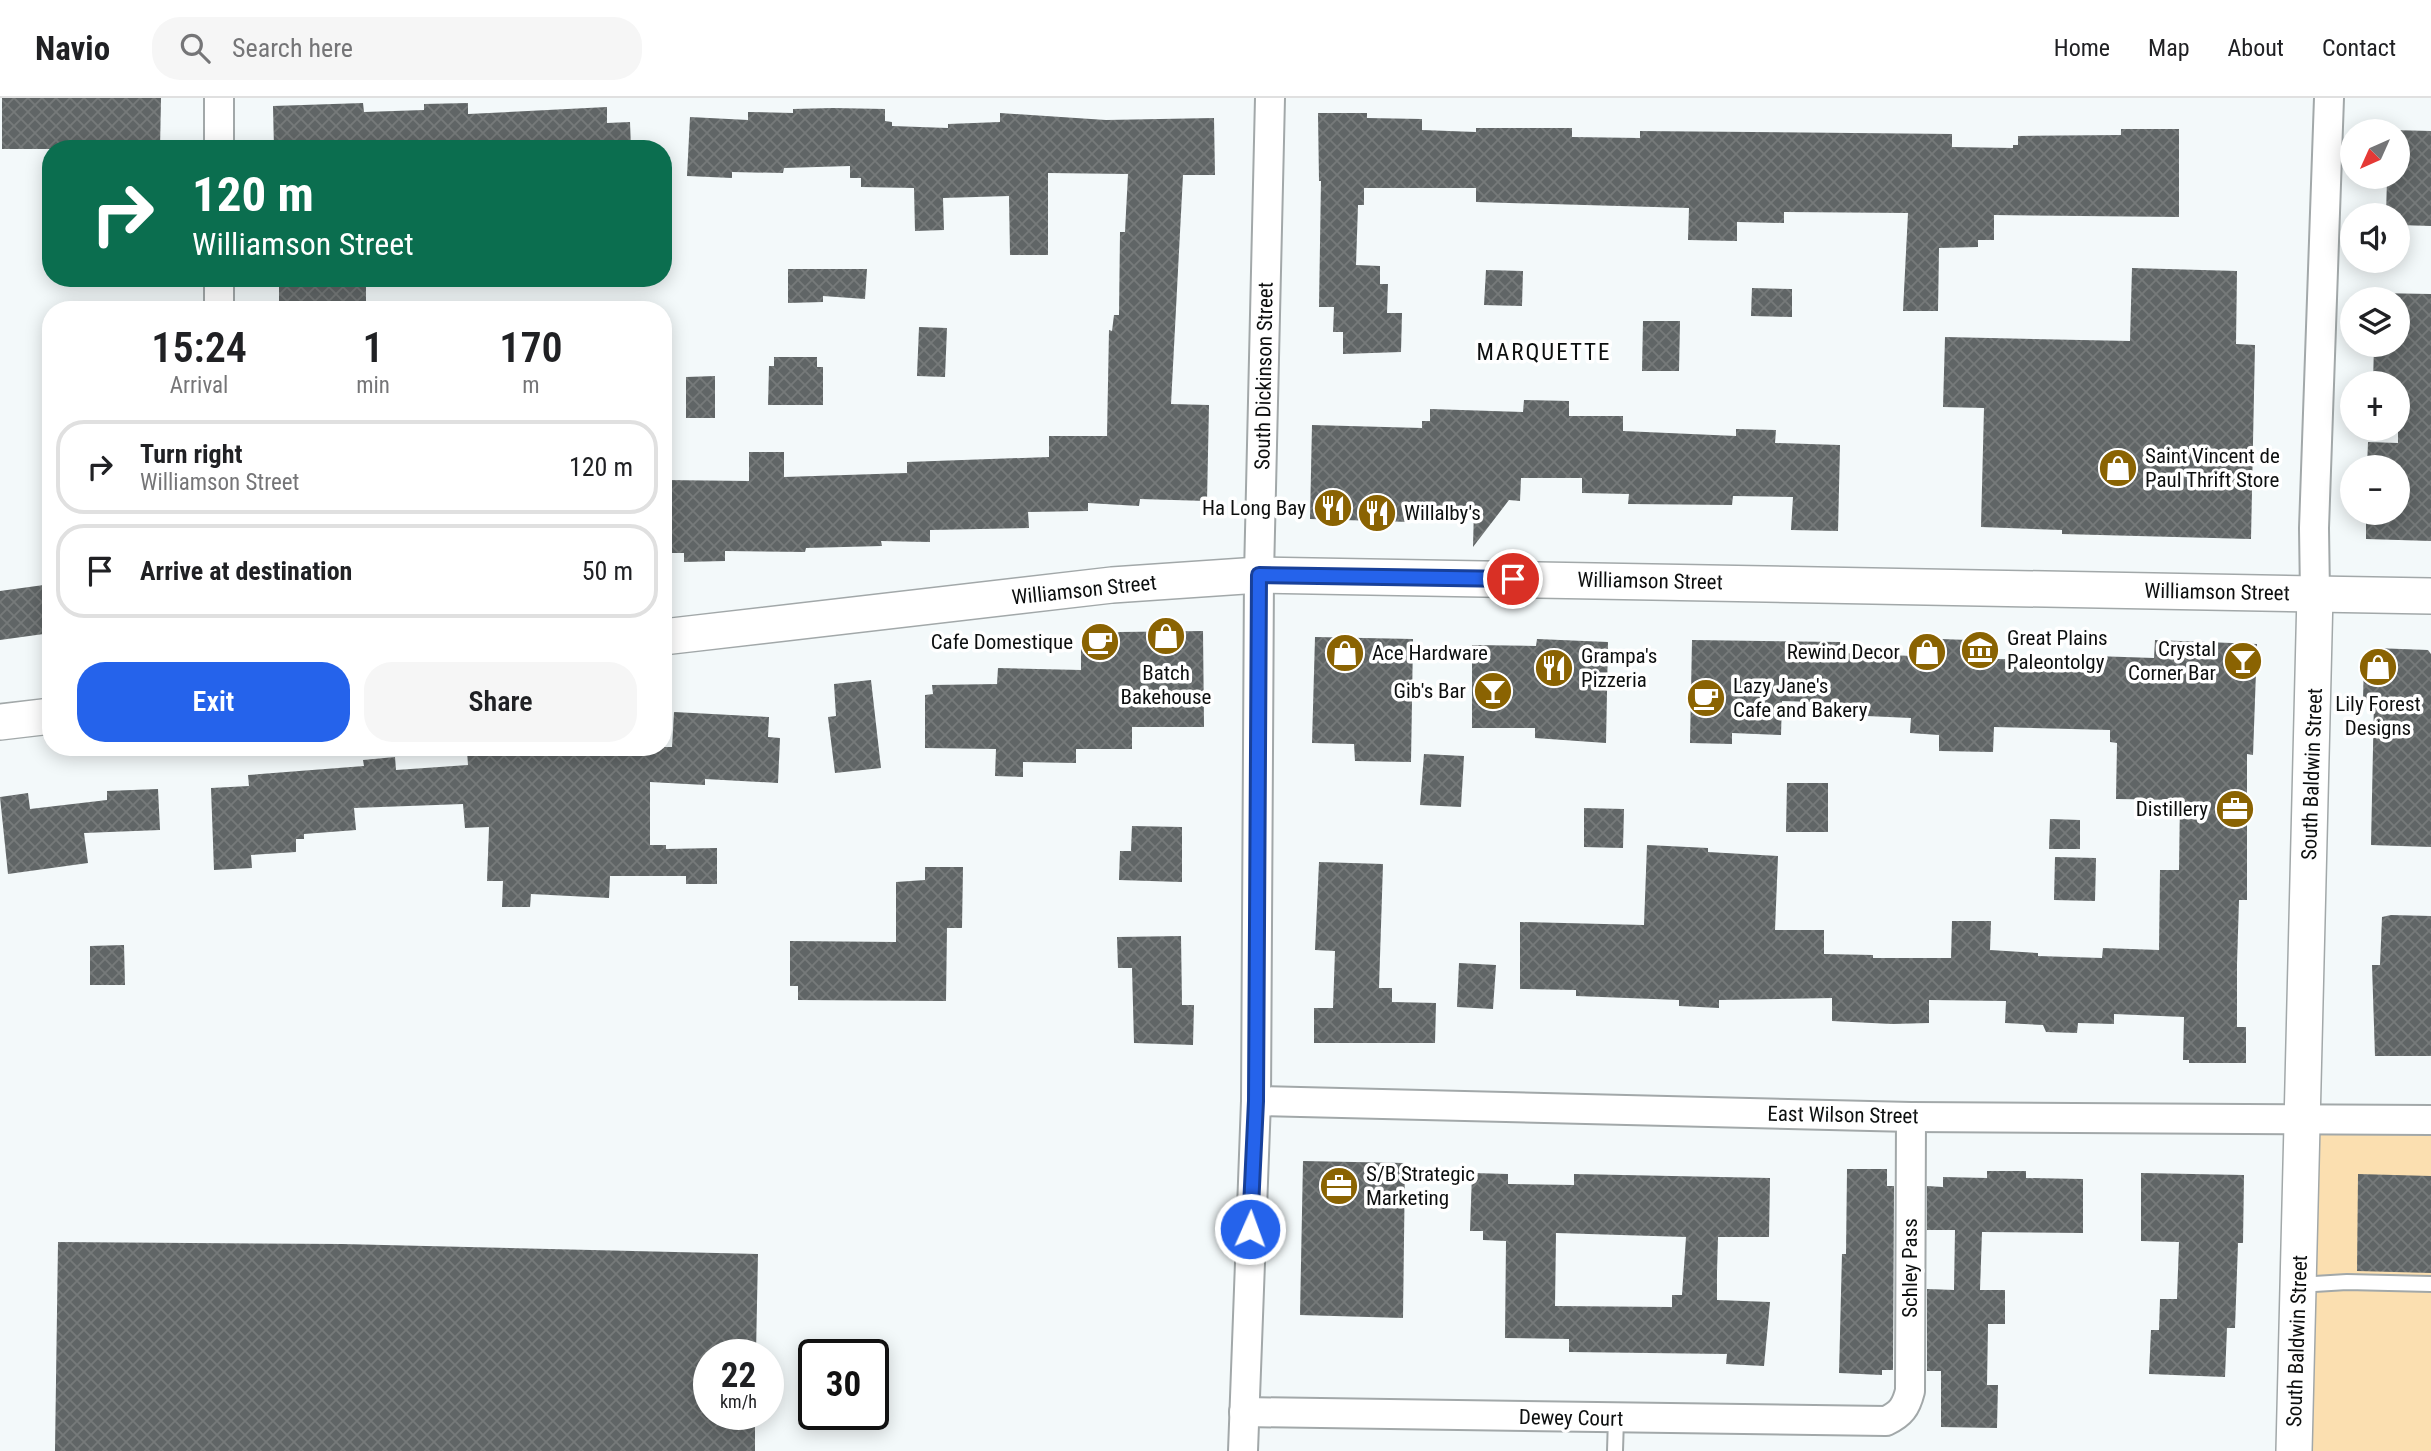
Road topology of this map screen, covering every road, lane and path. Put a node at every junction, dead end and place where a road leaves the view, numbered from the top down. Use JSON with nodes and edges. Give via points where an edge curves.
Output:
{"nodes":[{"id":1,"x":219,"y":98,"type":"edge"},
{"id":2,"x":1270,"y":98,"type":"edge"},
{"id":3,"x":2329,"y":98,"type":"edge"},
{"id":4,"x":219,"y":140,"type":"edge"},
{"id":5,"x":1259,"y":575,"type":"junction"},
{"id":6,"x":2315,"y":594,"type":"junction"},
{"id":7,"x":2431,"y":596,"type":"edge"},
{"id":8,"x":672,"y":636,"type":"edge"},
{"id":9,"x":42,"y":717,"type":"edge"},
{"id":10,"x":0,"y":722,"type":"edge"},
{"id":11,"x":1256,"y":1101,"type":"junction"},
{"id":12,"x":1911,"y":1117,"type":"junction"},
{"id":13,"x":2302,"y":1117,"type":"junction"},
{"id":14,"x":2431,"y":1120,"type":"edge"},
{"id":15,"x":2431,"y":1284,"type":"edge"},
{"id":16,"x":2298,"y":1285,"type":"junction"},
{"id":17,"x":1244,"y":1412,"type":"junction"},
{"id":18,"x":1898,"y":1416,"type":"joint"},
{"id":19,"x":1616,"y":1418,"type":"junction"},
{"id":20,"x":1243,"y":1451,"type":"edge"},
{"id":21,"x":1615,"y":1451,"type":"edge"},
{"id":22,"x":2294,"y":1451,"type":"edge"}],
"edges":[{"from":1,"to":4,"type":"street"},
{"from":2,"to":5,"type":"street","name":"South Dickinson Street"},
{"from":3,"to":6,"type":"street","name":"South Baldwin Street"},
{"from":5,"to":6,"type":"street","name":"Williamson Street"},
{"from":5,"to":8,"type":"street","name":"Williamson Street","via":[[1112,585]]},
{"from":5,"to":11,"type":"street","name":"South Dickinson Street"},
{"from":6,"to":7,"type":"street","name":"Williamson Street"},
{"from":6,"to":13,"type":"street","name":"South Baldwin Street"},
{"from":9,"to":10,"type":"street"},
{"from":11,"to":12,"type":"street","name":"East Wilson Street"},
{"from":11,"to":17,"type":"street","name":"South Dickinson Street"},
{"from":12,"to":13,"type":"street","name":"East Wilson Street"},
{"from":12,"to":18,"type":"street","name":"Schley Pass","via":[[1910,1391]]},
{"from":13,"to":14,"type":"street","name":"East Wilson Street"},
{"from":13,"to":16,"type":"street","name":"South Baldwin Street"},
{"from":15,"to":16,"type":"lane"},
{"from":16,"to":22,"type":"street","name":"South Baldwin Street"},
{"from":17,"to":19,"type":"street","name":"Dewey Court"},
{"from":17,"to":20,"type":"street","name":"South Dickinson Street"},
{"from":18,"to":19,"type":"street","name":"Dewey Court","via":[[1872,1422]]},
{"from":19,"to":21,"type":"lane"}]}
